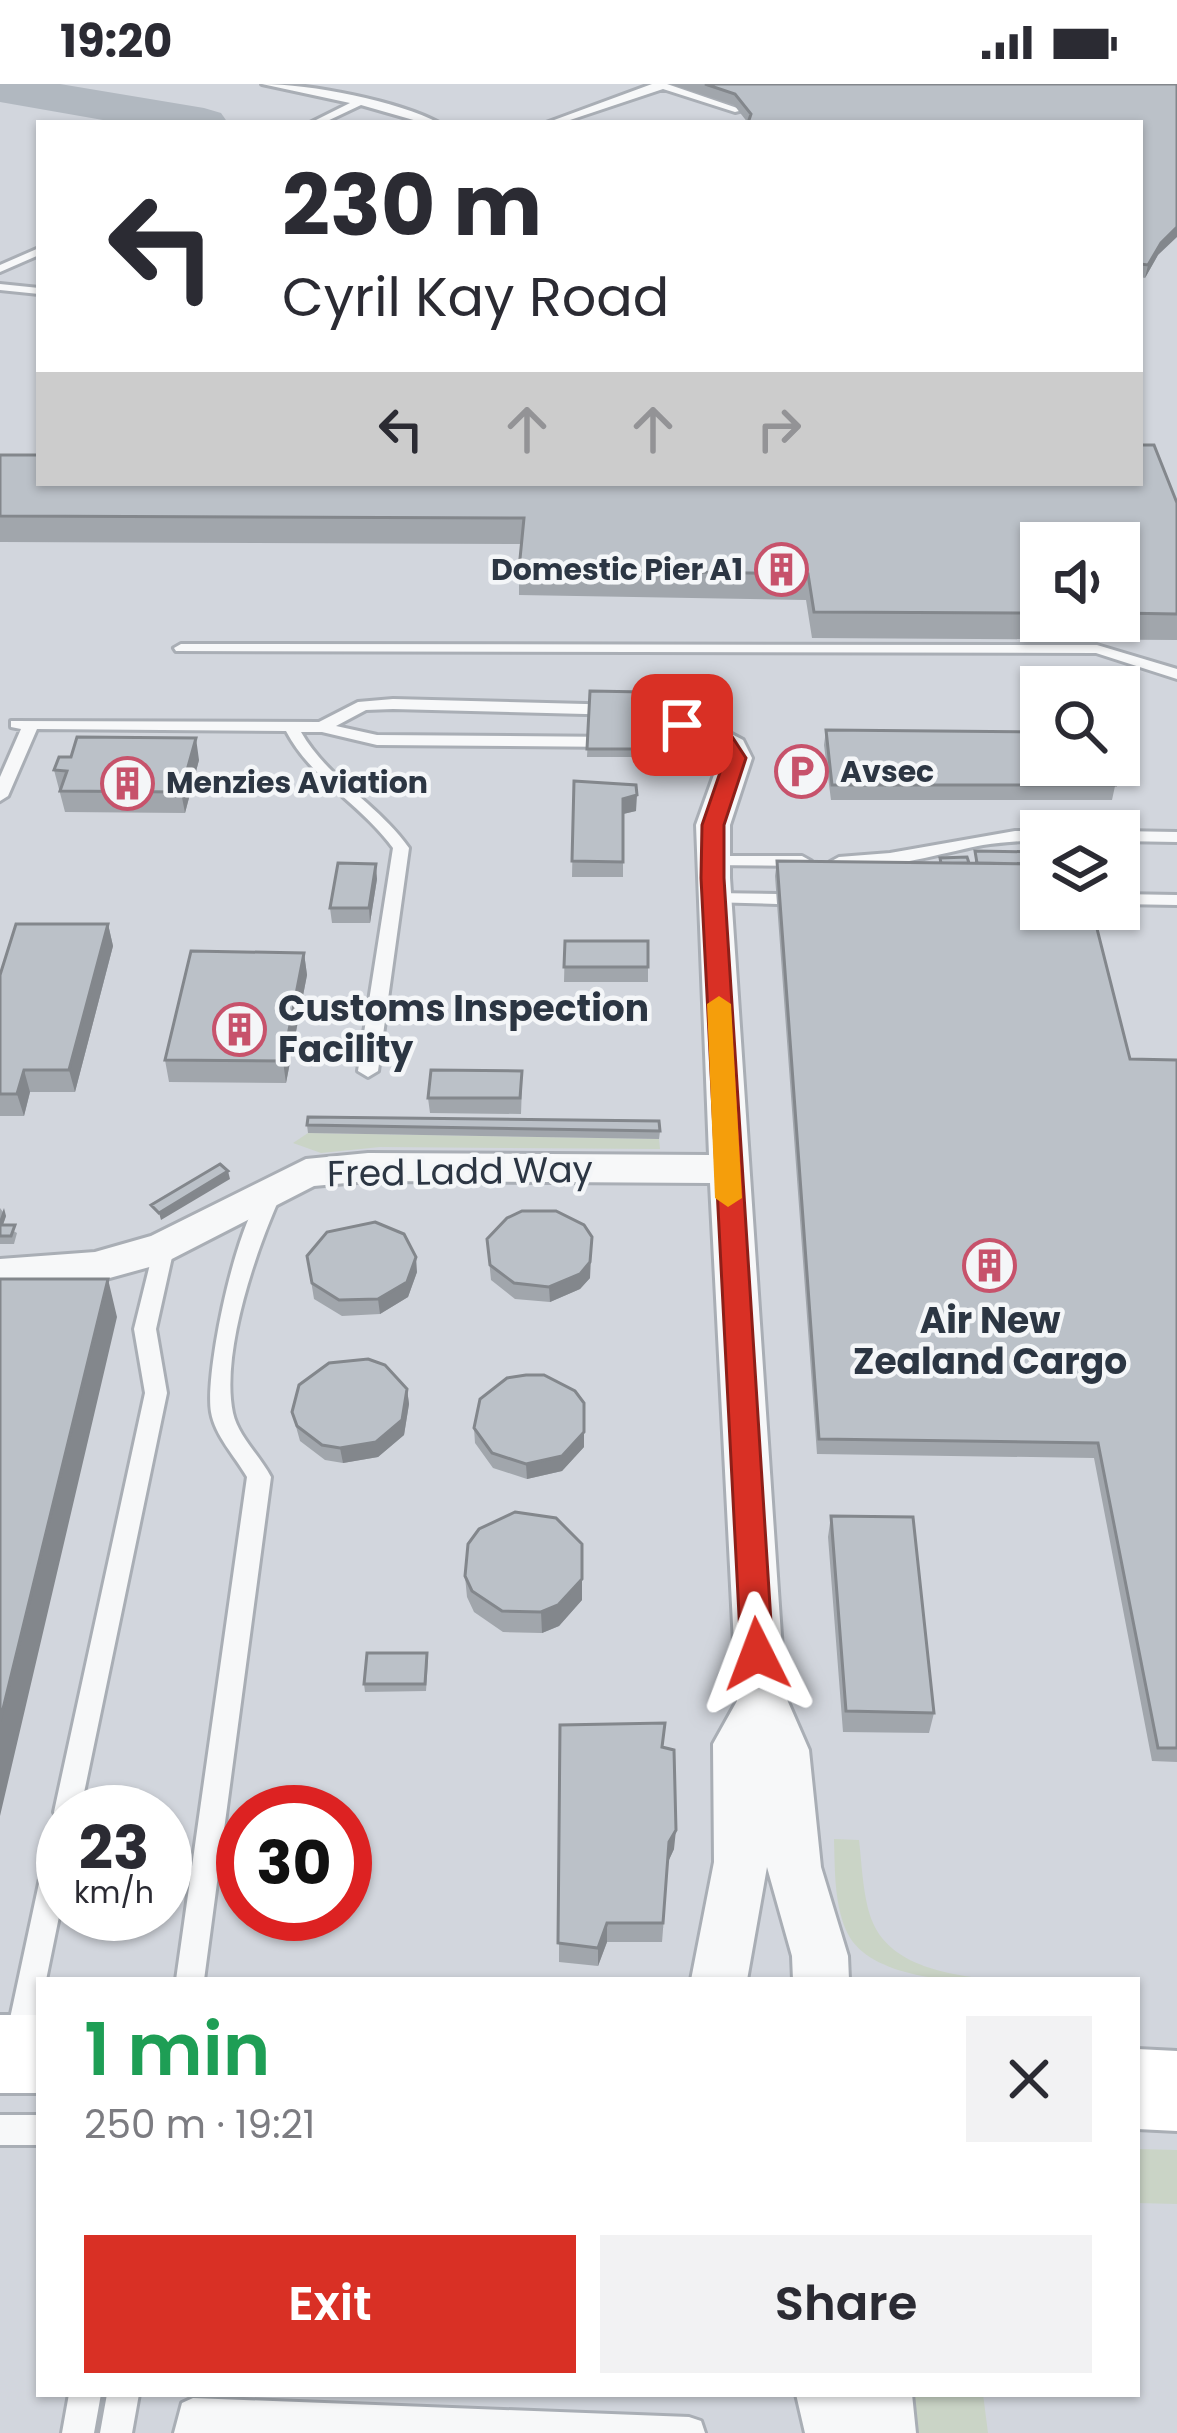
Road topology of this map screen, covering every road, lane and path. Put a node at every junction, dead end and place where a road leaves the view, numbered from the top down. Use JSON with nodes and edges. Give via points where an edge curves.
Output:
{"nodes":[{"id":1,"x":267,"y":84,"type":"edge"},
{"id":2,"x":660,"y":85,"type":"edge"},
{"id":3,"x":362,"y":101,"type":"junction"},
{"id":4,"x":738,"y":110,"type":"edge"},
{"id":5,"x":321,"y":120,"type":"edge"},
{"id":6,"x":424,"y":120,"type":"edge"},
{"id":7,"x":560,"y":120,"type":"edge"},
{"id":8,"x":36,"y":252,"type":"edge"},
{"id":9,"x":0,"y":269,"type":"edge"},
{"id":10,"x":0,"y":287,"type":"edge"},
{"id":11,"x":36,"y":291,"type":"edge"},
{"id":12,"x":181,"y":648,"type":"dead end"},
{"id":13,"x":1177,"y":674,"type":"edge"},
{"id":14,"x":291,"y":727,"type":"junction"},
{"id":15,"x":322,"y":727,"type":"junction"},
{"id":16,"x":693,"y":727,"type":"junction"},
{"id":17,"x":0,"y":796,"type":"edge"},
{"id":18,"x":1020,"y":835,"type":"edge"},
{"id":19,"x":1140,"y":836,"type":"edge"},
{"id":20,"x":1177,"y":837,"type":"edge"},
{"id":21,"x":713,"y":880,"type":"junction"},
{"id":22,"x":777,"y":899,"type":"edge"},
{"id":23,"x":1140,"y":899,"type":"edge"},
{"id":24,"x":1177,"y":900,"type":"edge"},
{"id":25,"x":368,"y":1071,"type":"dead end"},
{"id":26,"x":727,"y":1169,"type":"junction"},
{"id":27,"x":275,"y":1187,"type":"junction"},
{"id":28,"x":164,"y":1248,"type":"junction"},
{"id":29,"x":0,"y":1275,"type":"edge"},
{"id":30,"x":761,"y":1706,"type":"junction"},
{"id":31,"x":73,"y":1785,"type":"edge"},
{"id":32,"x":41,"y":1941,"type":"edge"},
{"id":33,"x":190,"y":1977,"type":"edge"},
{"id":34,"x":720,"y":1977,"type":"edge"},
{"id":35,"x":820,"y":1977,"type":"edge"},
{"id":36,"x":1140,"y":2051,"type":"edge"},
{"id":37,"x":1177,"y":2052,"type":"edge"},
{"id":38,"x":18,"y":2054,"type":"edge"},
{"id":39,"x":1140,"y":2090,"type":"edge"},
{"id":40,"x":1177,"y":2091,"type":"edge"},
{"id":41,"x":0,"y":2130,"type":"edge"},
{"id":42,"x":36,"y":2130,"type":"edge"},
{"id":43,"x":85,"y":2397,"type":"edge"},
{"id":44,"x":122,"y":2397,"type":"edge"},
{"id":45,"x":829,"y":2397,"type":"edge"},
{"id":46,"x":880,"y":2397,"type":"edge"},
{"id":47,"x":689,"y":2432,"type":"edge"},
{"id":48,"x":78,"y":2433,"type":"edge"},
{"id":49,"x":116,"y":2433,"type":"edge"},
{"id":50,"x":190,"y":2433,"type":"edge"},
{"id":51,"x":838,"y":2433,"type":"edge"},
{"id":52,"x":883,"y":2433,"type":"edge"}],
"edges":[{"from":1,"to":3,"type":"lane"},
{"from":2,"to":4,"type":"lane"},
{"from":2,"to":7,"type":"lane"},
{"from":3,"to":5,"type":"lane"},
{"from":3,"to":6,"type":"lane"},
{"from":8,"to":9,"type":"lane"},
{"from":10,"to":11,"type":"lane"},
{"from":12,"to":13,"type":"lane","via":[[1097,649]]},
{"from":14,"to":15,"type":"lane"},
{"from":14,"to":17,"type":"lane","via":[[24,724]]},
{"from":14,"to":25,"type":"lane","via":[[325,780],[388,825],[400,848]]},
{"from":15,"to":16,"type":"lane","via":[[377,740],[620,742]]},
{"from":15,"to":16,"type":"lane","via":[[363,705],[393,704],[624,710]]},
{"from":16,"to":21,"type":"street","via":[[732,747],[736,758],[713,825]]},
{"from":18,"to":21,"type":"lane"},
{"from":19,"to":20,"type":"lane"},
{"from":21,"to":22,"type":"lane"},
{"from":21,"to":26,"type":"street"},
{"from":23,"to":24,"type":"lane"},
{"from":26,"to":27,"type":"street","name":"Fred Ladd Way","via":[[368,1167],[306,1173]]},
{"from":26,"to":30,"type":"street"},
{"from":27,"to":28,"type":"street","name":"Fred Ladd Way"},
{"from":27,"to":33,"type":"lane","via":[[246,1253],[220,1390],[223,1418],[259,1478]]},
{"from":28,"to":29,"type":"street","name":"Fred Ladd Way","via":[[59,1281]]},
{"from":28,"to":31,"type":"lane","via":[[145,1329],[156,1393]]},
{"from":30,"to":34,"type":"street","via":[[739,1744],[741,1862]]},
{"from":30,"to":35,"type":"street","via":[[783,1750],[794,1868]]},
{"from":32,"to":38,"type":"lane"},
{"from":36,"to":37,"type":"street"},
{"from":39,"to":40,"type":"street"},
{"from":41,"to":42,"type":"lane"},
{"from":43,"to":48,"type":"lane"},
{"from":44,"to":49,"type":"lane"},
{"from":45,"to":51,"type":"street"},
{"from":46,"to":52,"type":"street"},
{"from":47,"to":50,"type":"lane","via":[[194,2414]]}]}
